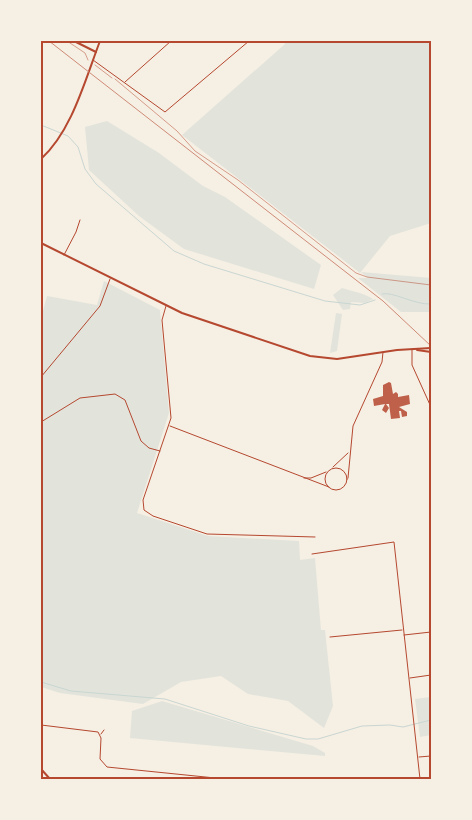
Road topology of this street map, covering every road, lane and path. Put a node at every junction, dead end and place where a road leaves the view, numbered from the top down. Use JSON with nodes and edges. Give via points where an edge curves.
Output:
{"nodes":[{"id":1,"x":67,"y":41,"type":"edge"},
{"id":2,"x":74,"y":41,"type":"edge"},
{"id":3,"x":100,"y":41,"type":"edge"},
{"id":4,"x":171,"y":41,"type":"edge"},
{"id":5,"x":249,"y":41,"type":"edge"},
{"id":6,"x":96,"y":52,"type":"junction"},
{"id":7,"x":87,"y":60,"type":"dead end"},
{"id":8,"x":93,"y":60,"type":"junction"},
{"id":9,"x":95,"y":66,"type":"dead end"},
{"id":10,"x":124,"y":83,"type":"junction"},
{"id":11,"x":41,"y":159,"type":"edge"},
{"id":12,"x":80,"y":220,"type":"dead end"},
{"id":13,"x":41,"y":243,"type":"edge"},
{"id":14,"x":64,"y":255,"type":"junction"},
{"id":15,"x":110,"y":279,"type":"junction"},
{"id":16,"x":431,"y":285,"type":"edge"},
{"id":17,"x":166,"y":306,"type":"junction"},
{"id":18,"x":412,"y":349,"type":"junction"},
{"id":19,"x":431,"y":350,"type":"edge"},
{"id":20,"x":383,"y":351,"type":"junction"},
{"id":21,"x":41,"y":378,"type":"edge"},
{"id":22,"x":431,"y":407,"type":"edge"},
{"id":23,"x":41,"y":422,"type":"edge"},
{"id":24,"x":169,"y":426,"type":"junction"},
{"id":25,"x":349,"y":450,"type":"junction"},
{"id":26,"x":160,"y":451,"type":"junction"},
{"id":27,"x":332,"y":468,"type":"junction"},
{"id":28,"x":329,"y":470,"type":"junction"},
{"id":29,"x":301,"y":477,"type":"junction"},
{"id":30,"x":348,"y":478,"type":"junction"},
{"id":31,"x":329,"y":488,"type":"junction"},
{"id":32,"x":315,"y":537,"type":"dead end"},
{"id":33,"x":312,"y":554,"type":"dead end"},
{"id":34,"x":403,"y":630,"type":"junction"},
{"id":35,"x":431,"y":632,"type":"edge"},
{"id":36,"x":404,"y":635,"type":"junction"},
{"id":37,"x":330,"y":637,"type":"dead end"},
{"id":38,"x":431,"y":675,"type":"edge"},
{"id":39,"x":410,"y":678,"type":"junction"},
{"id":40,"x":41,"y":725,"type":"edge"},
{"id":41,"x":104,"y":730,"type":"dead end"},
{"id":42,"x":100,"y":734,"type":"junction"},
{"id":43,"x":431,"y":756,"type":"edge"},
{"id":44,"x":418,"y":757,"type":"junction"},
{"id":45,"x":41,"y":769,"type":"edge"},
{"id":46,"x":187,"y":775,"type":"junction"},
{"id":47,"x":50,"y":779,"type":"edge"},
{"id":48,"x":186,"y":779,"type":"edge"},
{"id":49,"x":225,"y":779,"type":"edge"},
{"id":50,"x":420,"y":779,"type":"edge"}],
"edges":[{"from":1,"to":7,"type":"path","via":[[84,52]]},
{"from":2,"to":6,"type":"main road"},
{"from":3,"to":6,"type":"main road"},
{"from":4,"to":10,"type":"street"},
{"from":5,"to":10,"type":"street","via":[[167,112]]},
{"from":6,"to":8,"type":"main road"},
{"from":8,"to":10,"type":"street"},
{"from":8,"to":11,"type":"main road","via":[[62,135]]},
{"from":9,"to":16,"type":"path","via":[[165,120],[195,150],[358,274]]},
{"from":12,"to":14,"type":"street"},
{"from":13,"to":14,"type":"main road"},
{"from":14,"to":15,"type":"main road"},
{"from":15,"to":17,"type":"main road"},
{"from":15,"to":21,"type":"street","via":[[100,306]]},
{"from":17,"to":20,"type":"main road","via":[[221,328],[315,358],[337,360]]},
{"from":17,"to":24,"type":"street","via":[[162,320],[171,409]]},
{"from":18,"to":19,"type":"main road"},
{"from":18,"to":20,"type":"main road"},
{"from":18,"to":22,"type":"street","via":[[412,365]]},
{"from":20,"to":25,"type":"street","via":[[382,362],[354,420]]},
{"from":23,"to":26,"type":"street","via":[[80,398],[116,394],[125,400],[142,441],[149,448]]},
{"from":24,"to":26,"type":"street"},
{"from":24,"to":29,"type":"street"},
{"from":25,"to":27,"type":"street"},
{"from":25,"to":30,"type":"street"},
{"from":26,"to":32,"type":"street","via":[[143,500],[144,510],[149,514],[207,534]]},
{"from":27,"to":28,"type":"street"},
{"from":27,"to":30,"type":"street","via":[[340,468]]},
{"from":28,"to":29,"type":"street","via":[[311,478]]},
{"from":28,"to":31,"type":"street","via":[[325,479]]},
{"from":29,"to":31,"type":"street"},
{"from":30,"to":31,"type":"street","via":[[340,489]]},
{"from":33,"to":34,"type":"street","via":[[394,542]]},
{"from":34,"to":36,"type":"street"},
{"from":34,"to":37,"type":"street"},
{"from":35,"to":36,"type":"street"},
{"from":36,"to":39,"type":"street"},
{"from":38,"to":39,"type":"street"},
{"from":39,"to":44,"type":"street"},
{"from":40,"to":42,"type":"street","via":[[92,730]]},
{"from":41,"to":42,"type":"street"},
{"from":42,"to":46,"type":"street","via":[[100,759],[107,767]]},
{"from":43,"to":44,"type":"street"},
{"from":44,"to":50,"type":"street"},
{"from":45,"to":47,"type":"main road"},
{"from":46,"to":48,"type":"street"},
{"from":46,"to":49,"type":"street"}]}
